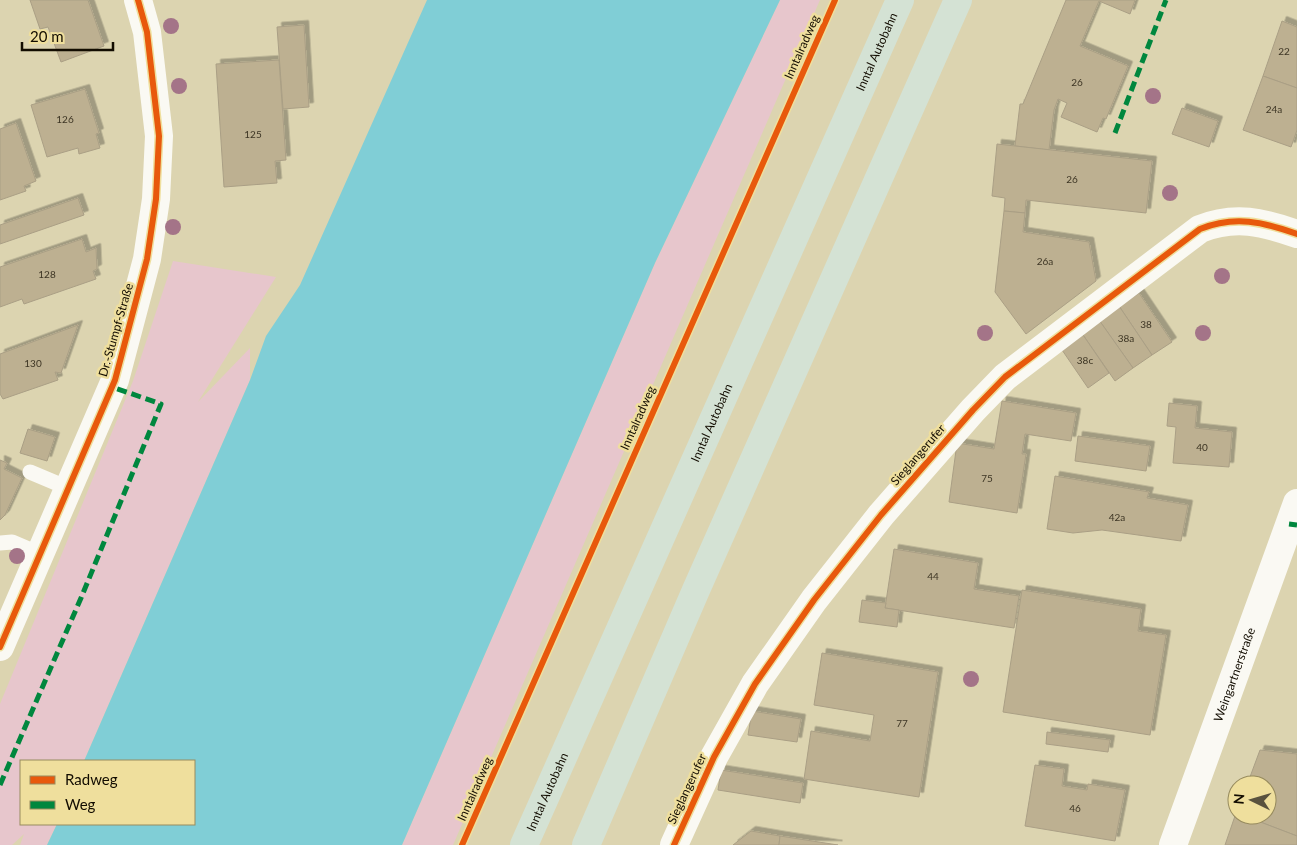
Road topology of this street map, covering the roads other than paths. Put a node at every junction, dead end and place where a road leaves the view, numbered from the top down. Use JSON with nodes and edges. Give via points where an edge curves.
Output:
{"nodes":[{"id":1,"x":138,"y":0,"type":"edge"},
{"id":2,"x":900,"y":0,"type":"edge"},
{"id":3,"x":958,"y":0,"type":"edge"},
{"id":4,"x":1297,"y":234,"type":"edge"},
{"id":5,"x":30,"y":472,"type":"dead end"},
{"id":6,"x":68,"y":488,"type":"junction"},
{"id":7,"x":1297,"y":503,"type":"edge"},
{"id":8,"x":0,"y":543,"type":"edge"},
{"id":9,"x":40,"y":554,"type":"junction"},
{"id":10,"x":3,"y":630,"type":"edge"},
{"id":11,"x":524,"y":845,"type":"edge"},
{"id":12,"x":586,"y":845,"type":"edge"},
{"id":13,"x":674,"y":845,"type":"edge"},
{"id":14,"x":1173,"y":845,"type":"edge"}],
"edges":[{"from":1,"to":6,"type":"street","name":"Dr.-Stumpf-Straße","via":[[147,32],[159,136],[148,260],[115,380]]},
{"from":2,"to":11,"type":"highway","name":"Inntal Autobahn"},
{"from":3,"to":12,"type":"highway"},
{"from":4,"to":13,"type":"street","name":"Sieglangerufer","via":[[1271,218],[1222,221],[1200,230],[1024,361],[973,410],[881,515],[775,654],[736,715]]},
{"from":5,"to":6,"type":"lane"},
{"from":6,"to":9,"type":"street","name":"Dr.-Stumpf-Straße"},
{"from":7,"to":14,"type":"street","name":"Weingartnerstraße"},
{"from":8,"to":9,"type":"lane","via":[[12,542]]},
{"from":9,"to":10,"type":"street","name":"Dr.-Stumpf-Straße"}]}
